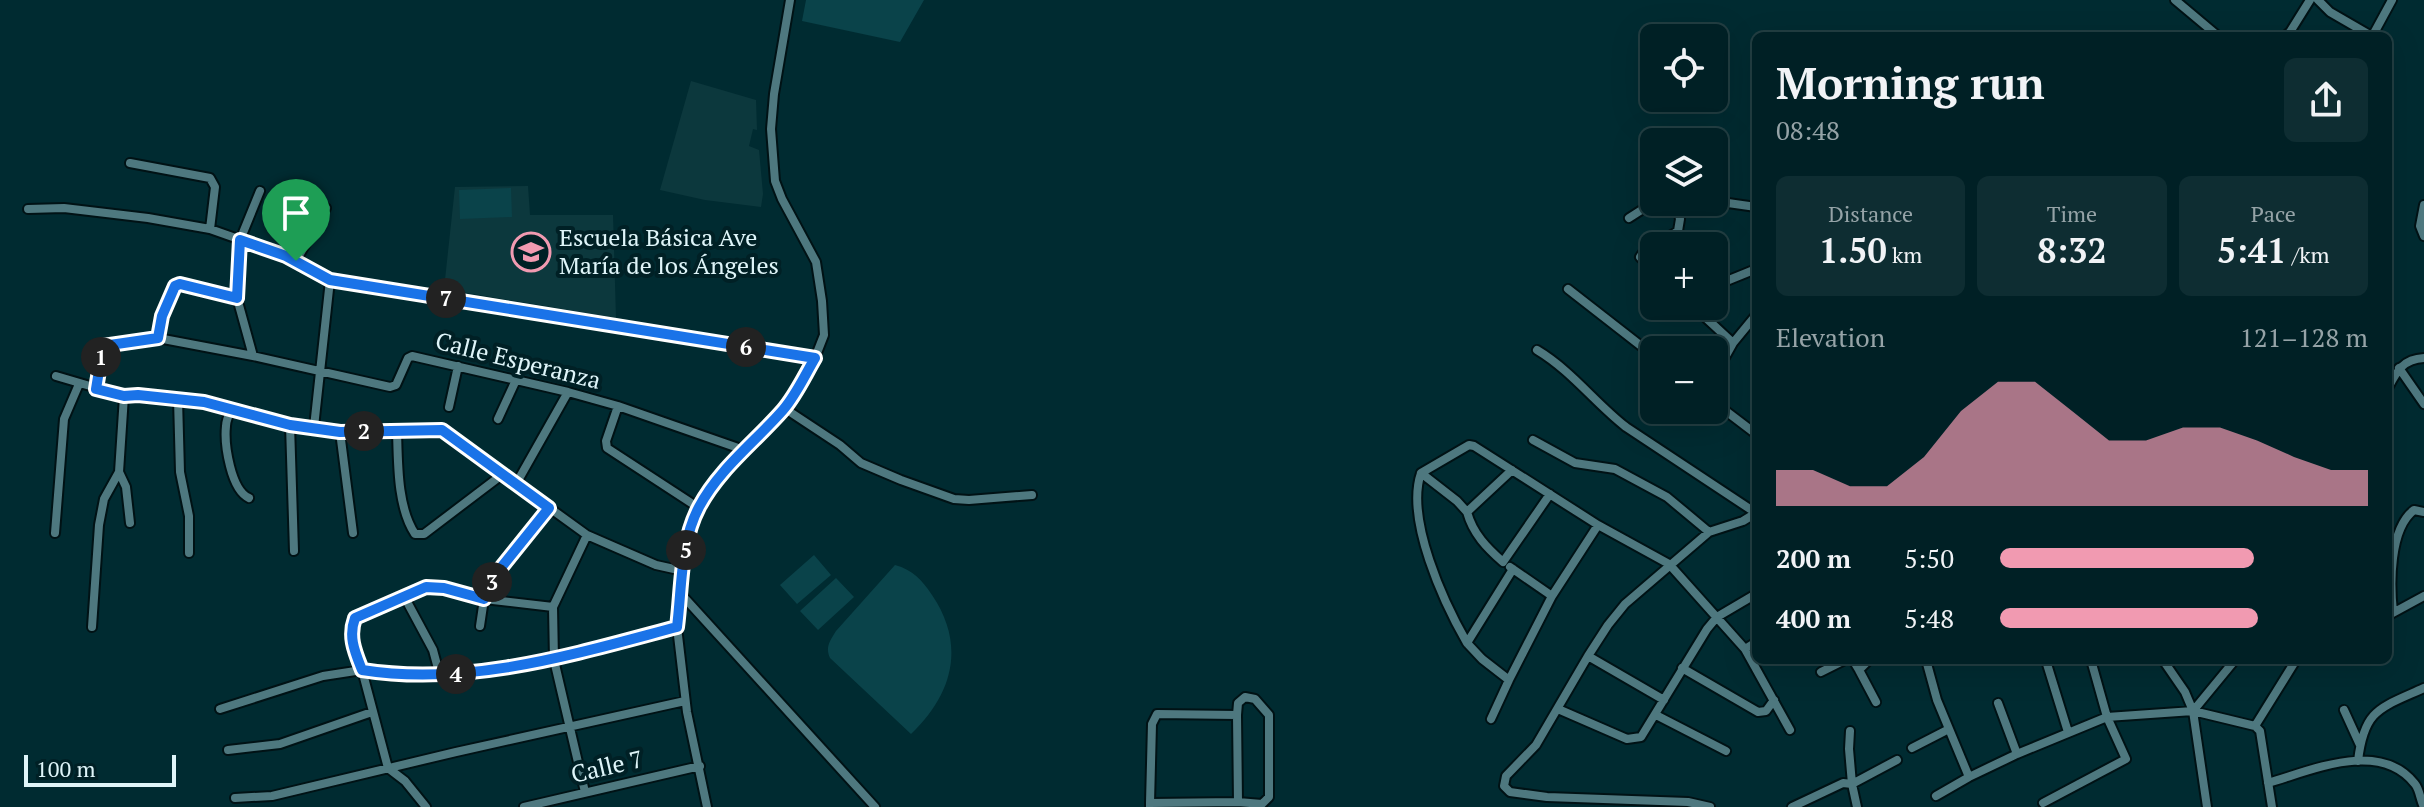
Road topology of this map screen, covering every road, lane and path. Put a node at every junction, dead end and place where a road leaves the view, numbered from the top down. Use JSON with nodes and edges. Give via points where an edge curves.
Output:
{"nodes":[{"id":1,"x":790,"y":0,"type":"edge"},
{"id":2,"x":2175,"y":0,"type":"edge"},
{"id":3,"x":2310,"y":0,"type":"edge"},
{"id":4,"x":2318,"y":0,"type":"edge"},
{"id":5,"x":2392,"y":0,"type":"edge"},
{"id":6,"x":2213,"y":32,"type":"edge"},
{"id":7,"x":2292,"y":32,"type":"edge"},
{"id":8,"x":2365,"y":32,"type":"edge"},
{"id":9,"x":2375,"y":32,"type":"edge"},
{"id":10,"x":130,"y":163,"type":"dead end"},
{"id":11,"x":260,"y":191,"type":"dead end"},
{"id":12,"x":1728,"y":203,"type":"edge"},
{"id":13,"x":2424,"y":205,"type":"edge"},
{"id":14,"x":1752,"y":206,"type":"edge"},
{"id":15,"x":326,"y":208,"type":"dead end"},
{"id":16,"x":28,"y":209,"type":"dead end"},
{"id":17,"x":1640,"y":211,"type":"edge"},
{"id":18,"x":1629,"y":218,"type":"dead end"},
{"id":19,"x":210,"y":229,"type":"junction"},
{"id":20,"x":2424,"y":236,"type":"edge"},
{"id":21,"x":240,"y":240,"type":"junction"},
{"id":22,"x":296,"y":261,"type":"junction"},
{"id":23,"x":1752,"y":271,"type":"edge"},
{"id":24,"x":330,"y":280,"type":"junction"},
{"id":25,"x":1728,"y":280,"type":"edge"},
{"id":26,"x":1568,"y":289,"type":"dead end"},
{"id":27,"x":237,"y":298,"type":"junction"},
{"id":28,"x":1708,"y":320,"type":"edge"},
{"id":29,"x":1752,"y":320,"type":"edge"},
{"id":30,"x":158,"y":338,"type":"junction"},
{"id":31,"x":1733,"y":343,"type":"junction"},
{"id":32,"x":1640,"y":345,"type":"edge"},
{"id":33,"x":1537,"y":350,"type":"dead end"},
{"id":34,"x":1728,"y":352,"type":"edge"},
{"id":35,"x":253,"y":356,"type":"junction"},
{"id":36,"x":815,"y":358,"type":"junction"},
{"id":37,"x":2424,"y":358,"type":"edge"},
{"id":38,"x":458,"y":366,"type":"junction"},
{"id":39,"x":2399,"y":368,"type":"junction"},
{"id":40,"x":319,"y":372,"type":"junction"},
{"id":41,"x":56,"y":376,"type":"dead end"},
{"id":42,"x":516,"y":380,"type":"junction"},
{"id":43,"x":2392,"y":381,"type":"edge"},
{"id":44,"x":79,"y":384,"type":"junction"},
{"id":45,"x":96,"y":389,"type":"junction"},
{"id":46,"x":568,"y":392,"type":"junction"},
{"id":47,"x":124,"y":396,"type":"junction"},
{"id":48,"x":178,"y":399,"type":"junction"},
{"id":49,"x":2424,"y":404,"type":"edge"},
{"id":50,"x":618,"y":406,"type":"junction"},
{"id":51,"x":449,"y":407,"type":"dead end"},
{"id":52,"x":232,"y":408,"type":"junction"},
{"id":53,"x":784,"y":408,"type":"junction"},
{"id":54,"x":1728,"y":413,"type":"edge"},
{"id":55,"x":498,"y":419,"type":"dead end"},
{"id":56,"x":290,"y":425,"type":"junction"},
{"id":57,"x":314,"y":427,"type":"junction"},
{"id":58,"x":397,"y":430,"type":"junction"},
{"id":59,"x":1752,"y":431,"type":"edge"},
{"id":60,"x":340,"y":432,"type":"junction"},
{"id":61,"x":1533,"y":440,"type":"dead end"},
{"id":62,"x":744,"y":450,"type":"junction"},
{"id":63,"x":1512,"y":470,"type":"junction"},
{"id":64,"x":119,"y":472,"type":"junction"},
{"id":65,"x":1421,"y":473,"type":"junction"},
{"id":66,"x":503,"y":474,"type":"junction"},
{"id":67,"x":516,"y":484,"type":"junction"},
{"id":68,"x":1550,"y":494,"type":"junction"},
{"id":69,"x":1032,"y":495,"type":"dead end"},
{"id":70,"x":249,"y":498,"type":"dead end"},
{"id":71,"x":549,"y":508,"type":"junction"},
{"id":72,"x":699,"y":508,"type":"junction"},
{"id":73,"x":1752,"y":510,"type":"edge"},
{"id":74,"x":1467,"y":512,"type":"junction"},
{"id":75,"x":2424,"y":512,"type":"edge"},
{"id":76,"x":1752,"y":515,"type":"edge"},
{"id":77,"x":130,"y":523,"type":"dead end"},
{"id":78,"x":1598,"y":525,"type":"junction"},
{"id":79,"x":1709,"y":532,"type":"junction"},
{"id":80,"x":55,"y":533,"type":"dead end"},
{"id":81,"x":353,"y":533,"type":"dead end"},
{"id":82,"x":587,"y":535,"type":"junction"},
{"id":83,"x":294,"y":551,"type":"dead end"},
{"id":84,"x":189,"y":553,"type":"dead end"},
{"id":85,"x":1503,"y":562,"type":"junction"},
{"id":86,"x":1669,"y":564,"type":"junction"},
{"id":87,"x":2392,"y":564,"type":"edge"},
{"id":88,"x":1513,"y":569,"type":"junction"},
{"id":89,"x":683,"y":571,"type":"junction"},
{"id":90,"x":681,"y":594,"type":"junction"},
{"id":91,"x":1552,"y":596,"type":"junction"},
{"id":92,"x":1752,"y":596,"type":"edge"},
{"id":93,"x":2424,"y":596,"type":"edge"},
{"id":94,"x":405,"y":598,"type":"junction"},
{"id":95,"x":484,"y":599,"type":"junction"},
{"id":96,"x":553,"y":607,"type":"junction"},
{"id":97,"x":2392,"y":613,"type":"edge"},
{"id":98,"x":1717,"y":617,"type":"junction"},
{"id":99,"x":480,"y":626,"type":"dead end"},
{"id":100,"x":92,"y":627,"type":"dead end"},
{"id":101,"x":677,"y":627,"type":"junction"},
{"id":102,"x":1467,"y":643,"type":"junction"},
{"id":103,"x":1752,"y":645,"type":"edge"},
{"id":104,"x":1745,"y":649,"type":"junction"},
{"id":105,"x":1588,"y":656,"type":"junction"},
{"id":106,"x":554,"y":660,"type":"junction"},
{"id":107,"x":1752,"y":661,"type":"edge"},
{"id":108,"x":1754,"y":664,"type":"edge"},
{"id":109,"x":1837,"y":664,"type":"edge"},
{"id":110,"x":1855,"y":664,"type":"edge"},
{"id":111,"x":1865,"y":664,"type":"edge"},
{"id":112,"x":1927,"y":664,"type":"edge"},
{"id":113,"x":2047,"y":664,"type":"dead end"},
{"id":114,"x":2092,"y":664,"type":"edge"},
{"id":115,"x":2166,"y":664,"type":"edge"},
{"id":116,"x":2232,"y":664,"type":"edge"},
{"id":117,"x":2294,"y":664,"type":"edge"},
{"id":118,"x":1682,"y":668,"type":"junction"},
{"id":119,"x":362,"y":670,"type":"junction"},
{"id":120,"x":1859,"y":670,"type":"junction"},
{"id":121,"x":1821,"y":672,"type":"dead end"},
{"id":122,"x":440,"y":676,"type":"junction"},
{"id":123,"x":1509,"y":680,"type":"junction"},
{"id":124,"x":2424,"y":688,"type":"edge"},
{"id":125,"x":1664,"y":700,"type":"junction"},
{"id":126,"x":1774,"y":700,"type":"junction"},
{"id":127,"x":685,"y":701,"type":"junction"},
{"id":128,"x":1876,"y":702,"type":"dead end"},
{"id":129,"x":1998,"y":703,"type":"dead end"},
{"id":130,"x":220,"y":709,"type":"dead end"},
{"id":131,"x":1558,"y":709,"type":"junction"},
{"id":132,"x":2344,"y":710,"type":"dead end"},
{"id":133,"x":2193,"y":711,"type":"junction"},
{"id":134,"x":372,"y":712,"type":"junction"},
{"id":135,"x":1237,"y":715,"type":"junction"},
{"id":136,"x":1656,"y":715,"type":"junction"},
{"id":137,"x":2107,"y":717,"type":"junction"},
{"id":138,"x":1491,"y":719,"type":"dead end"},
{"id":139,"x":2255,"y":726,"type":"junction"},
{"id":140,"x":571,"y":727,"type":"junction"},
{"id":141,"x":1949,"y":729,"type":"junction"},
{"id":142,"x":1790,"y":730,"type":"dead end"},
{"id":143,"x":1850,"y":731,"type":"dead end"},
{"id":144,"x":2068,"y":732,"type":"junction"},
{"id":145,"x":2360,"y":745,"type":"junction"},
{"id":146,"x":1912,"y":748,"type":"dead end"},
{"id":147,"x":228,"y":750,"type":"dead end"},
{"id":148,"x":1726,"y":751,"type":"dead end"},
{"id":149,"x":2017,"y":754,"type":"junction"},
{"id":150,"x":1897,"y":760,"type":"dead end"},
{"id":151,"x":2358,"y":761,"type":"junction"},
{"id":152,"x":700,"y":766,"type":"junction"},
{"id":153,"x":388,"y":768,"type":"junction"},
{"id":154,"x":1969,"y":777,"type":"junction"},
{"id":155,"x":2268,"y":783,"type":"junction"},
{"id":156,"x":1852,"y":784,"type":"junction"},
{"id":157,"x":2420,"y":789,"type":"edge"},
{"id":158,"x":585,"y":792,"type":"junction"},
{"id":159,"x":1936,"y":796,"type":"dead end"},
{"id":160,"x":235,"y":798,"type":"dead end"},
{"id":161,"x":1238,"y":802,"type":"junction"},
{"id":162,"x":2043,"y":803,"type":"dead end"},
{"id":163,"x":1150,"y":805,"type":"edge"},
{"id":164,"x":426,"y":807,"type":"edge"},
{"id":165,"x":524,"y":807,"type":"edge"},
{"id":166,"x":707,"y":807,"type":"edge"},
{"id":167,"x":875,"y":807,"type":"edge"},
{"id":168,"x":1710,"y":807,"type":"edge"},
{"id":169,"x":1792,"y":807,"type":"edge"},
{"id":170,"x":1857,"y":807,"type":"edge"},
{"id":171,"x":2207,"y":807,"type":"edge"},
{"id":172,"x":2272,"y":807,"type":"edge"},
{"id":173,"x":2410,"y":807,"type":"edge"},
{"id":174,"x":2424,"y":807,"type":"edge"}],
"edges":[{"from":1,"to":36,"type":"street","via":[[771,129],[775,181],[816,262],[824,335]]},
{"from":2,"to":6,"type":"street"},
{"from":3,"to":7,"type":"street"},
{"from":4,"to":8,"type":"street"},
{"from":5,"to":9,"type":"street"},
{"from":10,"to":19,"type":"street","via":[[210,178],[215,187]]},
{"from":11,"to":21,"type":"street"},
{"from":12,"to":14,"type":"street"},
{"from":13,"to":20,"type":"street"},
{"from":15,"to":22,"type":"street"},
{"from":16,"to":19,"type":"street","via":[[64,208]]},
{"from":17,"to":18,"type":"street"},
{"from":19,"to":21,"type":"street"},
{"from":21,"to":22,"type":"street"},
{"from":21,"to":27,"type":"street"},
{"from":22,"to":24,"type":"street"},
{"from":23,"to":25,"type":"street"},
{"from":24,"to":36,"type":"street"},
{"from":24,"to":40,"type":"street"},
{"from":26,"to":32,"type":"street"},
{"from":27,"to":30,"type":"street","via":[[175,286]]},
{"from":27,"to":35,"type":"street"},
{"from":28,"to":31,"type":"street"},
{"from":29,"to":31,"type":"street"},
{"from":30,"to":35,"type":"street","name":"Calle Esperanza"},
{"from":30,"to":45,"type":"street","name":"Calle Esperanza","via":[[103,346]]},
{"from":31,"to":34,"type":"street"},
{"from":33,"to":73,"type":"street","via":[[1626,427]]},
{"from":35,"to":40,"type":"street","name":"Calle Esperanza"},
{"from":36,"to":53,"type":"street"},
{"from":37,"to":39,"type":"street"},
{"from":38,"to":40,"type":"street","name":"Calle Esperanza","via":[[409,356],[396,385],[390,387]]},
{"from":38,"to":42,"type":"street","name":"Calle Esperanza"},
{"from":38,"to":51,"type":"street"},
{"from":39,"to":43,"type":"street"},
{"from":39,"to":49,"type":"street"},
{"from":40,"to":57,"type":"street"},
{"from":41,"to":44,"type":"street"},
{"from":42,"to":46,"type":"street","name":"Calle Esperanza"},
{"from":42,"to":55,"type":"street"},
{"from":44,"to":45,"type":"street"},
{"from":44,"to":80,"type":"street","via":[[64,419]]},
{"from":45,"to":47,"type":"street"},
{"from":46,"to":50,"type":"street","name":"Calle Esperanza"},
{"from":46,"to":67,"type":"street"},
{"from":47,"to":48,"type":"street"},
{"from":47,"to":64,"type":"street"},
{"from":48,"to":52,"type":"street"},
{"from":48,"to":84,"type":"street"},
{"from":50,"to":62,"type":"street","name":"Calle Esperanza"},
{"from":50,"to":72,"type":"street","via":[[607,448]]},
{"from":52,"to":56,"type":"street"},
{"from":52,"to":70,"type":"street","via":[[226,422],[229,459],[240,495]]},
{"from":53,"to":62,"type":"street"},
{"from":53,"to":69,"type":"street","via":[[861,463],[954,499]]},
{"from":54,"to":59,"type":"street"},
{"from":56,"to":57,"type":"street"},
{"from":56,"to":83,"type":"street"},
{"from":57,"to":60,"type":"street"},
{"from":58,"to":60,"type":"street"},
{"from":58,"to":66,"type":"street","via":[[442,430]]},
{"from":58,"to":66,"type":"street","via":[[398,476],[415,534],[424,534]]},
{"from":60,"to":81,"type":"street"},
{"from":61,"to":79,"type":"street","via":[[1575,463],[1615,469],[1667,497]]},
{"from":62,"to":72,"type":"street"},
{"from":63,"to":65,"type":"street","via":[[1469,445]]},
{"from":63,"to":68,"type":"street"},
{"from":63,"to":74,"type":"street"},
{"from":64,"to":77,"type":"street"},
{"from":64,"to":100,"type":"street","via":[[101,512]]},
{"from":65,"to":74,"type":"street"},
{"from":65,"to":102,"type":"street","via":[[1416,503],[1427,551],[1448,610]]},
{"from":66,"to":67,"type":"street"},
{"from":67,"to":71,"type":"street"},
{"from":68,"to":78,"type":"street"},
{"from":68,"to":85,"type":"street"},
{"from":71,"to":82,"type":"street"},
{"from":71,"to":95,"type":"street","via":[[496,574]]},
{"from":72,"to":89,"type":"street"},
{"from":74,"to":85,"type":"street","via":[[1487,549]]},
{"from":75,"to":87,"type":"street","via":[[2409,513]]},
{"from":76,"to":79,"type":"street"},
{"from":78,"to":86,"type":"street"},
{"from":78,"to":91,"type":"street"},
{"from":79,"to":86,"type":"street"},
{"from":82,"to":89,"type":"street"},
{"from":82,"to":96,"type":"street"},
{"from":85,"to":88,"type":"street"},
{"from":86,"to":98,"type":"street"},
{"from":86,"to":105,"type":"street","via":[[1625,604]]},
{"from":88,"to":91,"type":"street"},
{"from":88,"to":102,"type":"street"},
{"from":89,"to":90,"type":"street"},
{"from":90,"to":101,"type":"street"},
{"from":90,"to":167,"type":"street"},
{"from":91,"to":123,"type":"street"},
{"from":92,"to":98,"type":"street"},
{"from":93,"to":97,"type":"street"},
{"from":94,"to":95,"type":"street","via":[[426,587]]},
{"from":94,"to":119,"type":"street","via":[[355,618],[351,641]]},
{"from":94,"to":122,"type":"street","via":[[433,650]]},
{"from":95,"to":96,"type":"street"},
{"from":95,"to":99,"type":"street"},
{"from":96,"to":106,"type":"street"},
{"from":98,"to":104,"type":"street"},
{"from":98,"to":118,"type":"street"},
{"from":101,"to":106,"type":"street"},
{"from":101,"to":127,"type":"street"},
{"from":102,"to":123,"type":"street"},
{"from":103,"to":104,"type":"street"},
{"from":104,"to":107,"type":"street"},
{"from":105,"to":125,"type":"street"},
{"from":105,"to":131,"type":"street"},
{"from":106,"to":122,"type":"street"},
{"from":106,"to":140,"type":"street"},
{"from":108,"to":126,"type":"street"},
{"from":109,"to":121,"type":"street"},
{"from":110,"to":120,"type":"street"},
{"from":111,"to":120,"type":"street"},
{"from":112,"to":141,"type":"street"},
{"from":113,"to":144,"type":"street"},
{"from":114,"to":137,"type":"street"},
{"from":115,"to":133,"type":"street"},
{"from":116,"to":133,"type":"street"},
{"from":117,"to":139,"type":"street"},
{"from":118,"to":125,"type":"street"},
{"from":118,"to":126,"type":"street","via":[[1758,712]]},
{"from":119,"to":122,"type":"street"},
{"from":119,"to":130,"type":"street","via":[[323,676]]},
{"from":119,"to":134,"type":"street"},
{"from":120,"to":128,"type":"street"},
{"from":123,"to":138,"type":"street"},
{"from":124,"to":145,"type":"street","via":[[2374,714]]},
{"from":125,"to":136,"type":"street"},
{"from":126,"to":142,"type":"street"},
{"from":127,"to":140,"type":"street"},
{"from":127,"to":152,"type":"street"},
{"from":129,"to":149,"type":"street"},
{"from":131,"to":136,"type":"street","via":[[1627,739],[1641,737]]},
{"from":131,"to":168,"type":"street","via":[[1536,745],[1506,776],[1504,786],[1510,792]]},
{"from":132,"to":145,"type":"street"},
{"from":133,"to":137,"type":"street"},
{"from":133,"to":139,"type":"street"},
{"from":133,"to":171,"type":"street"},
{"from":134,"to":147,"type":"street","via":[[280,744]]},
{"from":134,"to":153,"type":"street"},
{"from":135,"to":161,"type":"street"},
{"from":135,"to":161,"type":"street","via":[[1245,697],[1255,699],[1269,715],[1269,797],[1262,804]]},
{"from":135,"to":163,"type":"street","via":[[1157,714],[1152,724]]},
{"from":136,"to":148,"type":"street"},
{"from":137,"to":144,"type":"street"},
{"from":137,"to":162,"type":"street","via":[[2126,759]]},
{"from":139,"to":155,"type":"street","via":[[2263,737]]},
{"from":140,"to":153,"type":"street"},
{"from":140,"to":158,"type":"street"},
{"from":141,"to":146,"type":"street"},
{"from":141,"to":154,"type":"street"},
{"from":143,"to":156,"type":"street"},
{"from":144,"to":149,"type":"street"},
{"from":145,"to":151,"type":"street"},
{"from":149,"to":154,"type":"street"},
{"from":150,"to":156,"type":"street"},
{"from":151,"to":155,"type":"street"},
{"from":151,"to":157,"type":"street","via":[[2398,768]]},
{"from":152,"to":158,"type":"street","name":"Calle 7"},
{"from":152,"to":166,"type":"street"},
{"from":153,"to":160,"type":"street","via":[[272,796]]},
{"from":153,"to":164,"type":"street"},
{"from":154,"to":159,"type":"street"},
{"from":155,"to":172,"type":"street"},
{"from":156,"to":169,"type":"street","via":[[1843,783]]},
{"from":156,"to":170,"type":"street"},
{"from":157,"to":173,"type":"street"},
{"from":157,"to":174,"type":"street"},
{"from":158,"to":165,"type":"street","name":"Calle 7"},
{"from":161,"to":163,"type":"street"}]}
